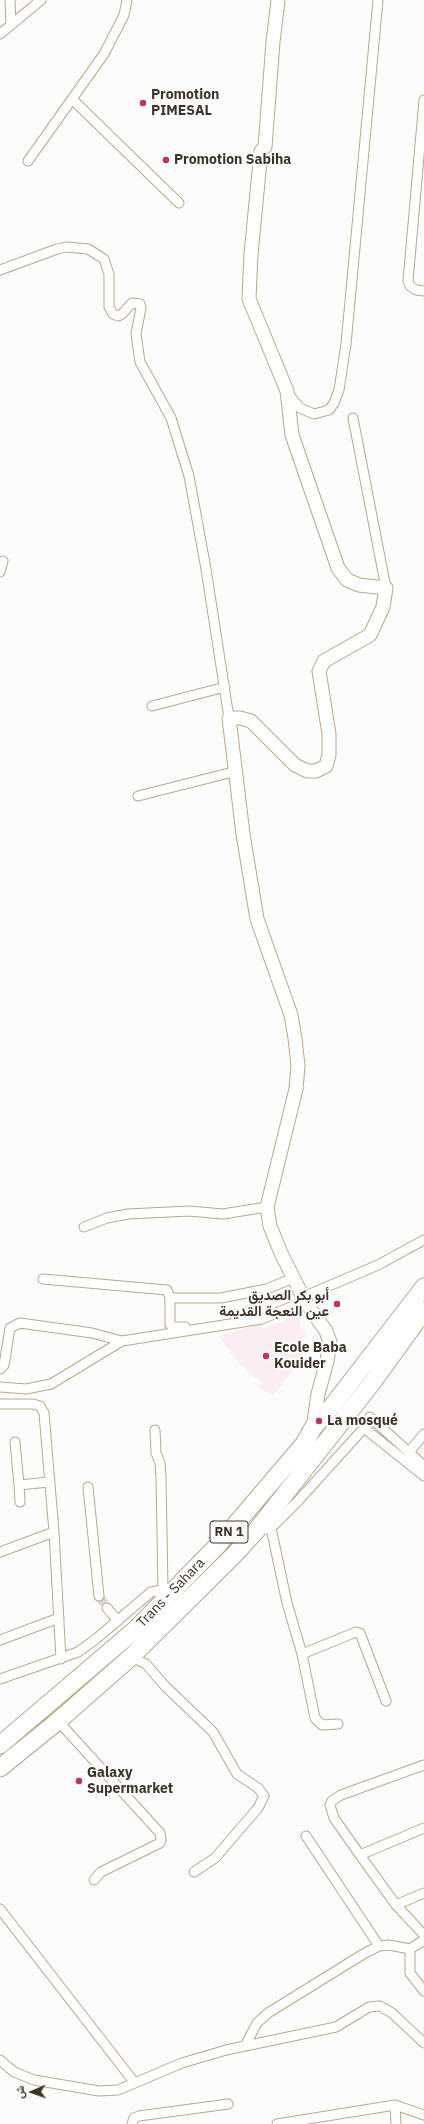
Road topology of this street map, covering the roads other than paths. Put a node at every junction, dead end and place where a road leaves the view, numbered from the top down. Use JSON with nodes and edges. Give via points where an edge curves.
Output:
{"nodes":[{"id":1,"x":10,"y":0,"type":"edge"},
{"id":2,"x":41,"y":0,"type":"edge"},
{"id":3,"x":127,"y":0,"type":"edge"},
{"id":4,"x":278,"y":0,"type":"edge"},
{"id":5,"x":378,"y":0,"type":"edge"},
{"id":6,"x":11,"y":25,"type":"junction"},
{"id":7,"x":0,"y":34,"type":"edge"},
{"id":8,"x":72,"y":99,"type":"junction"},
{"id":9,"x":424,"y":100,"type":"edge"},
{"id":10,"x":28,"y":161,"type":"dead end"},
{"id":11,"x":420,"y":188,"type":"edge"},
{"id":12,"x":179,"y":203,"type":"dead end"},
{"id":13,"x":0,"y":270,"type":"edge"},
{"id":14,"x":424,"y":291,"type":"edge"},
{"id":15,"x":287,"y":391,"type":"junction"},
{"id":16,"x":353,"y":418,"type":"dead end"},
{"id":17,"x":3,"y":561,"type":"dead end"},
{"id":18,"x":0,"y":572,"type":"edge"},
{"id":19,"x":386,"y":588,"type":"junction"},
{"id":20,"x":225,"y":687,"type":"junction"},
{"id":21,"x":152,"y":706,"type":"dead end"},
{"id":22,"x":229,"y":718,"type":"junction"},
{"id":23,"x":237,"y":771,"type":"junction"},
{"id":24,"x":138,"y":796,"type":"dead end"},
{"id":25,"x":267,"y":1207,"type":"junction"},
{"id":26,"x":84,"y":1227,"type":"dead end"},
{"id":27,"x":424,"y":1240,"type":"edge"},
{"id":28,"x":293,"y":1278,"type":"junction"},
{"id":29,"x":43,"y":1279,"type":"dead end"},
{"id":30,"x":424,"y":1288,"type":"edge"},
{"id":31,"x":170,"y":1298,"type":"junction"},
{"id":32,"x":304,"y":1299,"type":"junction"},
{"id":33,"x":424,"y":1311,"type":"edge"},
{"id":34,"x":230,"y":1325,"type":"junction"},
{"id":35,"x":122,"y":1341,"type":"junction"},
{"id":36,"x":0,"y":1369,"type":"edge"},
{"id":37,"x":0,"y":1387,"type":"edge"},
{"id":38,"x":0,"y":1404,"type":"edge"},
{"id":39,"x":313,"y":1428,"type":"junction"},
{"id":40,"x":364,"y":1428,"type":"junction"},
{"id":41,"x":156,"y":1430,"type":"dead end"},
{"id":42,"x":424,"y":1434,"type":"edge"},
{"id":43,"x":15,"y":1442,"type":"dead end"},
{"id":44,"x":409,"y":1452,"type":"junction"},
{"id":45,"x":424,"y":1466,"type":"edge"},
{"id":46,"x":424,"y":1476,"type":"edge"},
{"id":47,"x":50,"y":1482,"type":"junction"},
{"id":48,"x":19,"y":1485,"type":"junction"},
{"id":49,"x":88,"y":1487,"type":"dead end"},
{"id":50,"x":20,"y":1502,"type":"dead end"},
{"id":51,"x":264,"y":1529,"type":"junction"},
{"id":52,"x":54,"y":1532,"type":"junction"},
{"id":53,"x":0,"y":1552,"type":"edge"},
{"id":54,"x":170,"y":1588,"type":"junction"},
{"id":55,"x":99,"y":1596,"type":"tunnel mouth"},
{"id":56,"x":107,"y":1608,"type":"tunnel mouth"},
{"id":57,"x":59,"y":1618,"type":"junction"},
{"id":58,"x":118,"y":1621,"type":"junction"},
{"id":59,"x":0,"y":1640,"type":"edge"},
{"id":60,"x":302,"y":1654,"type":"junction"},
{"id":61,"x":131,"y":1657,"type":"junction"},
{"id":62,"x":61,"y":1659,"type":"junction"},
{"id":63,"x":0,"y":1679,"type":"edge"},
{"id":64,"x":386,"y":1701,"type":"dead end"},
{"id":65,"x":35,"y":1716,"type":"junction"},
{"id":66,"x":58,"y":1721,"type":"junction"},
{"id":67,"x":338,"y":1724,"type":"dead end"},
{"id":68,"x":0,"y":1730,"type":"edge"},
{"id":69,"x":0,"y":1745,"type":"edge"},
{"id":70,"x":424,"y":1765,"type":"edge"},
{"id":71,"x":0,"y":1768,"type":"edge"},
{"id":72,"x":424,"y":1828,"type":"edge"},
{"id":73,"x":306,"y":1836,"type":"dead end"},
{"id":74,"x":360,"y":1855,"type":"junction"},
{"id":75,"x":194,"y":1872,"type":"dead end"},
{"id":76,"x":94,"y":1880,"type":"dead end"},
{"id":77,"x":424,"y":1893,"type":"edge"},
{"id":78,"x":396,"y":1905,"type":"junction"},
{"id":79,"x":0,"y":1909,"type":"edge"},
{"id":80,"x":424,"y":1935,"type":"edge"},
{"id":81,"x":424,"y":1940,"type":"edge"},
{"id":82,"x":379,"y":1946,"type":"junction"},
{"id":83,"x":410,"y":1949,"type":"junction"},
{"id":84,"x":424,"y":1991,"type":"edge"},
{"id":85,"x":424,"y":2043,"type":"edge"},
{"id":86,"x":245,"y":2046,"type":"junction"},
{"id":87,"x":0,"y":2060,"type":"edge"},
{"id":88,"x":134,"y":2082,"type":"junction"},
{"id":89,"x":228,"y":2104,"type":"dead end"},
{"id":90,"x":395,"y":2105,"type":"junction"},
{"id":91,"x":424,"y":2115,"type":"edge"},
{"id":92,"x":132,"y":2124,"type":"edge"},
{"id":93,"x":277,"y":2124,"type":"edge"},
{"id":94,"x":396,"y":2124,"type":"edge"}],
"edges":[{"from":1,"to":6,"type":"street"},
{"from":2,"to":6,"type":"street"},
{"from":3,"to":8,"type":"street","via":[[124,15],[104,54]]},
{"from":4,"to":15,"type":"street","via":[[272,42],[265,146],[262,151],[248,285],[249,299],[258,324]]},
{"from":5,"to":15,"type":"street","via":[[346,344],[339,390],[329,410],[314,414],[300,408]]},
{"from":6,"to":7,"type":"street"},
{"from":8,"to":10,"type":"street"},
{"from":8,"to":12,"type":"street"},
{"from":9,"to":11,"type":"street"},
{"from":11,"to":14,"type":"street","via":[[408,281],[416,290]]},
{"from":13,"to":20,"type":"street","via":[[57,249],[88,249],[104,259],[109,274],[109,307],[113,314],[122,314],[132,303],[140,304],[136,334],[140,362],[171,418],[189,476]]},
{"from":15,"to":19,"type":"street","via":[[292,435],[338,568],[347,580],[359,585]]},
{"from":16,"to":19,"type":"street"},
{"from":17,"to":18,"type":"street"},
{"from":19,"to":22,"type":"street","via":[[383,607],[370,635],[324,661],[319,671],[329,734],[326,766],[316,771],[307,771],[295,765],[251,722]]},
{"from":20,"to":21,"type":"street"},
{"from":20,"to":22,"type":"street"},
{"from":22,"to":23,"type":"street"},
{"from":23,"to":24,"type":"street"},
{"from":23,"to":25,"type":"street","via":[[243,834],[257,919],[291,1015],[298,1066],[291,1116],[276,1164]]},
{"from":25,"to":26,"type":"street","via":[[223,1214],[188,1211],[128,1214],[107,1218]]},
{"from":25,"to":28,"type":"street","via":[[270,1226]]},
{"from":27,"to":32,"type":"street","via":[[378,1265]]},
{"from":28,"to":31,"type":"street","via":[[267,1290],[221,1298]]},
{"from":28,"to":32,"type":"street"},
{"from":29,"to":31,"type":"street","via":[[167,1290]]},
{"from":30,"to":39,"type":"highway","name":"Trans - Sahara","number":"RN 1"},
{"from":31,"to":34,"type":"street","via":[[171,1326]]},
{"from":32,"to":34,"type":"street","via":[[262,1319]]},
{"from":32,"to":39,"type":"street","via":[[326,1331],[330,1342]]},
{"from":33,"to":51,"type":"highway","name":"Trans - Sahara","number":"RN 1"},
{"from":34,"to":35,"type":"street"},
{"from":35,"to":36,"type":"street","via":[[92,1333],[20,1323],[10,1328],[4,1366]]},
{"from":35,"to":37,"type":"street","via":[[52,1384],[26,1389]]},
{"from":38,"to":47,"type":"street","via":[[40,1406],[44,1413]]},
{"from":39,"to":54,"type":"highway","name":"Trans - Sahara","number":"RN 1","via":[[304,1444],[222,1540]]},
{"from":40,"to":44,"type":"street","via":[[370,1417]]},
{"from":40,"to":46,"type":"street"},
{"from":40,"to":51,"type":"street","via":[[298,1501]]},
{"from":41,"to":54,"type":"street","via":[[156,1453],[160,1463]]},
{"from":42,"to":44,"type":"street"},
{"from":43,"to":48,"type":"street"},
{"from":44,"to":45,"type":"street"},
{"from":47,"to":48,"type":"street"},
{"from":47,"to":52,"type":"street"},
{"from":48,"to":50,"type":"street"},
{"from":49,"to":55,"type":"street"},
{"from":51,"to":60,"type":"street"},
{"from":51,"to":61,"type":"highway","name":"Trans - Sahara","number":"RN 1","via":[[234,1555]]},
{"from":52,"to":53,"type":"street"},
{"from":52,"to":57,"type":"street"},
{"from":54,"to":58,"type":"street","via":[[151,1592]]},
{"from":54,"to":65,"type":"highway","name":"Trans - Sahara","number":"RN 1","via":[[136,1629]]},
{"from":56,"to":58,"type":"street"},
{"from":57,"to":59,"type":"street"},
{"from":57,"to":62,"type":"street"},
{"from":58,"to":62,"type":"street","via":[[78,1652]]},
{"from":60,"to":64,"type":"street","via":[[356,1632],[360,1633]]},
{"from":60,"to":67,"type":"street","via":[[315,1718],[322,1725]]},
{"from":61,"to":66,"type":"highway","name":"Trans - Sahara","number":"RN 1"},
{"from":61,"to":75,"type":"street","via":[[146,1664],[212,1732],[237,1774],[258,1788],[264,1796],[258,1808],[215,1858]]},
{"from":62,"to":63,"type":"street"},
{"from":65,"to":68,"type":"highway"},
{"from":65,"to":69,"type":"highway","name":"Trans - Sahara","number":"RN 1"},
{"from":66,"to":71,"type":"highway","name":"Trans - Sahara","number":"RN 1"},
{"from":66,"to":76,"type":"street","via":[[160,1833],[160,1843],[101,1872]]},
{"from":70,"to":74,"type":"street","via":[[332,1801],[330,1809],[334,1818]]},
{"from":72,"to":74,"type":"street"},
{"from":73,"to":82,"type":"street"},
{"from":74,"to":78,"type":"street"},
{"from":77,"to":78,"type":"street"},
{"from":78,"to":80,"type":"street"},
{"from":79,"to":88,"type":"street"},
{"from":81,"to":83,"type":"street"},
{"from":82,"to":83,"type":"street"},
{"from":82,"to":86,"type":"street","via":[[268,2013],[257,2023]]},
{"from":83,"to":84,"type":"street","via":[[410,1973]]},
{"from":85,"to":86,"type":"street","via":[[392,2013],[380,2006],[369,2007],[336,2027]]},
{"from":86,"to":88,"type":"street","via":[[182,2063]]},
{"from":87,"to":88,"type":"street","via":[[14,2072],[48,2083],[99,2091],[118,2090]]},
{"from":89,"to":92,"type":"street","via":[[140,2116],[134,2118]]},
{"from":90,"to":91,"type":"street"},
{"from":90,"to":93,"type":"street"},
{"from":90,"to":94,"type":"street"}]}
